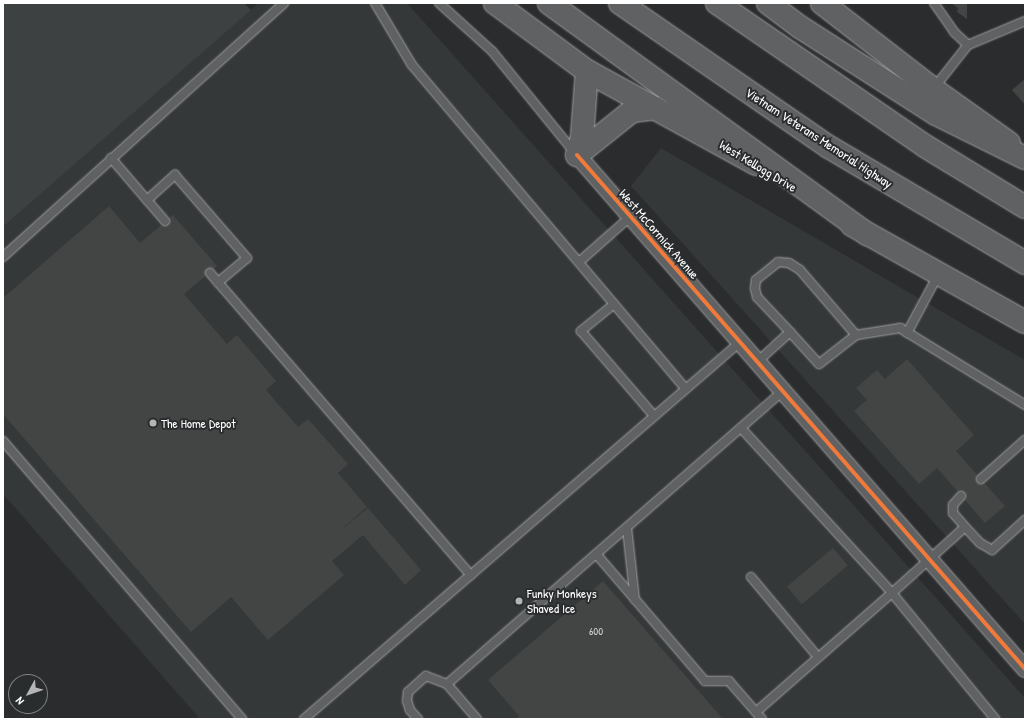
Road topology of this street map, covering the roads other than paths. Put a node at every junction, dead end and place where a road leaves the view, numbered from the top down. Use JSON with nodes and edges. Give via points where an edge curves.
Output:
{"nodes":[{"id":1,"x":284,"y":3,"type":"edge"},
{"id":2,"x":375,"y":3,"type":"edge"},
{"id":3,"x":439,"y":3,"type":"edge"},
{"id":4,"x":495,"y":3,"type":"edge"},
{"id":5,"x":549,"y":3,"type":"edge"},
{"id":6,"x":620,"y":3,"type":"edge"},
{"id":7,"x":717,"y":3,"type":"edge"},
{"id":8,"x":768,"y":3,"type":"edge"},
{"id":9,"x":822,"y":3,"type":"edge"},
{"id":10,"x":934,"y":3,"type":"edge"},
{"id":11,"x":1025,"y":21,"type":"edge"},
{"id":12,"x":968,"y":45,"type":"junction"},
{"id":13,"x":587,"y":71,"type":"junction"},
{"id":14,"x":933,"y":89,"type":"junction"},
{"id":15,"x":656,"y":108,"type":"junction"},
{"id":16,"x":1025,"y":154,"type":"edge"},
{"id":17,"x":577,"y":155,"type":"junction"},
{"id":18,"x":111,"y":158,"type":"junction"},
{"id":19,"x":1025,"y":158,"type":"edge"},
{"id":20,"x":147,"y":200,"type":"junction"},
{"id":21,"x":1025,"y":207,"type":"edge"},
{"id":22,"x":630,"y":216,"type":"junction"},
{"id":23,"x":165,"y":221,"type":"dead end"},
{"id":24,"x":868,"y":235,"type":"junction"},
{"id":25,"x":3,"y":257,"type":"edge"},
{"id":26,"x":579,"y":262,"type":"junction"},
{"id":27,"x":1025,"y":263,"type":"edge"},
{"id":28,"x":210,"y":273,"type":"dead end"},
{"id":29,"x":939,"y":274,"type":"junction"},
{"id":30,"x":218,"y":282,"type":"junction"},
{"id":31,"x":614,"y":304,"type":"junction"},
{"id":32,"x":1025,"y":322,"type":"edge"},
{"id":33,"x":790,"y":332,"type":"junction"},
{"id":34,"x":907,"y":333,"type":"junction"},
{"id":35,"x":856,"y":335,"type":"junction"},
{"id":36,"x":739,"y":343,"type":"junction"},
{"id":37,"x":756,"y":363,"type":"junction"},
{"id":38,"x":686,"y":389,"type":"junction"},
{"id":39,"x":782,"y":392,"type":"junction"},
{"id":40,"x":1025,"y":405,"type":"edge"},
{"id":41,"x":654,"y":416,"type":"junction"},
{"id":42,"x":741,"y":428,"type":"junction"},
{"id":43,"x":1025,"y":440,"type":"edge"},
{"id":44,"x":3,"y":441,"type":"edge"},
{"id":45,"x":981,"y":479,"type":"dead end"},
{"id":46,"x":961,"y":496,"type":"dead end"},
{"id":47,"x":1025,"y":520,"type":"edge"},
{"id":48,"x":965,"y":527,"type":"junction"},
{"id":49,"x":627,"y":528,"type":"junction"},
{"id":50,"x":596,"y":554,"type":"junction"},
{"id":51,"x":929,"y":561,"type":"junction"},
{"id":52,"x":471,"y":575,"type":"junction"},
{"id":53,"x":751,"y":577,"type":"dead end"},
{"id":54,"x":892,"y":593,"type":"junction"},
{"id":55,"x":635,"y":600,"type":"junction"},
{"id":56,"x":818,"y":657,"type":"junction"},
{"id":57,"x":1025,"y":669,"type":"edge"},
{"id":58,"x":447,"y":684,"type":"junction"},
{"id":59,"x":756,"y":712,"type":"junction"},
{"id":60,"x":242,"y":719,"type":"edge"},
{"id":61,"x":304,"y":719,"type":"edge"},
{"id":62,"x":418,"y":719,"type":"edge"},
{"id":63,"x":477,"y":719,"type":"edge"},
{"id":64,"x":762,"y":719,"type":"edge"},
{"id":65,"x":995,"y":719,"type":"edge"}],
"edges":[{"from":1,"to":18,"type":"lane"},
{"from":2,"to":26,"type":"lane","via":[[412,65]]},
{"from":3,"to":17,"type":"lane","via":[[492,51]]},
{"from":4,"to":13,"type":"main road","name":"West Kellogg Drive"},
{"from":5,"to":24,"type":"main road"},
{"from":6,"to":27,"type":"main road","name":"Vietnam Veterans Memorial Highway","via":[[829,147]]},
{"from":7,"to":21,"type":"main road","via":[[925,146]]},
{"from":8,"to":19,"type":"main road","via":[[800,27],[936,114]]},
{"from":9,"to":14,"type":"main road"},
{"from":10,"to":12,"type":"lane","via":[[954,32]]},
{"from":11,"to":12,"type":"lane"},
{"from":12,"to":14,"type":"lane"},
{"from":13,"to":15,"type":"main road","name":"West Kellogg Drive"},
{"from":13,"to":17,"type":"main road","via":[[582,137]]},
{"from":14,"to":16,"type":"main road"},
{"from":15,"to":17,"type":"main road","via":[[632,110]]},
{"from":15,"to":24,"type":"main road","name":"West Kellogg Drive","via":[[736,152]]},
{"from":17,"to":22,"type":"street","name":"West McCormick Avenue"},
{"from":18,"to":20,"type":"lane"},
{"from":18,"to":25,"type":"lane"},
{"from":20,"to":23,"type":"lane"},
{"from":20,"to":30,"type":"lane","via":[[175,175],[247,258]]},
{"from":22,"to":26,"type":"lane"},
{"from":22,"to":36,"type":"street","name":"West McCormick Avenue"},
{"from":24,"to":29,"type":"main road","name":"West Kellogg Drive"},
{"from":26,"to":31,"type":"lane"},
{"from":28,"to":30,"type":"lane"},
{"from":29,"to":32,"type":"main road","name":"West Kellogg Drive"},
{"from":29,"to":34,"type":"lane"},
{"from":30,"to":52,"type":"lane"},
{"from":31,"to":38,"type":"lane"},
{"from":31,"to":41,"type":"lane","via":[[581,331]]},
{"from":33,"to":35,"type":"lane","via":[[819,364]]},
{"from":33,"to":35,"type":"lane","via":[[757,297],[756,292],[756,280],[778,262],[789,263],[800,270]]},
{"from":33,"to":37,"type":"lane"},
{"from":34,"to":35,"type":"lane","via":[[900,328]]},
{"from":34,"to":40,"type":"lane"},
{"from":36,"to":37,"type":"street","name":"West McCormick Avenue"},
{"from":36,"to":38,"type":"lane"},
{"from":37,"to":39,"type":"street","name":"West McCormick Avenue"},
{"from":38,"to":41,"type":"lane"},
{"from":39,"to":42,"type":"lane"},
{"from":39,"to":51,"type":"street","name":"West McCormick Avenue"},
{"from":41,"to":52,"type":"lane"},
{"from":42,"to":49,"type":"lane"},
{"from":42,"to":54,"type":"lane"},
{"from":43,"to":45,"type":"lane"},
{"from":44,"to":60,"type":"lane"},
{"from":46,"to":48,"type":"lane","via":[[953,505],[953,513]]},
{"from":47,"to":48,"type":"lane","via":[[992,550],[980,543]]},
{"from":48,"to":51,"type":"lane"},
{"from":49,"to":50,"type":"lane"},
{"from":49,"to":55,"type":"lane"},
{"from":50,"to":55,"type":"lane"},
{"from":50,"to":58,"type":"lane"},
{"from":51,"to":54,"type":"lane"},
{"from":51,"to":57,"type":"street","name":"West McCormick Avenue"},
{"from":52,"to":61,"type":"lane"},
{"from":53,"to":56,"type":"lane"},
{"from":54,"to":56,"type":"lane"},
{"from":54,"to":65,"type":"lane"},
{"from":55,"to":59,"type":"lane","via":[[705,680],[729,681]]},
{"from":56,"to":59,"type":"lane"},
{"from":58,"to":62,"type":"lane","via":[[426,676],[408,692],[407,701]]},
{"from":58,"to":63,"type":"lane"},
{"from":59,"to":64,"type":"lane"}]}
